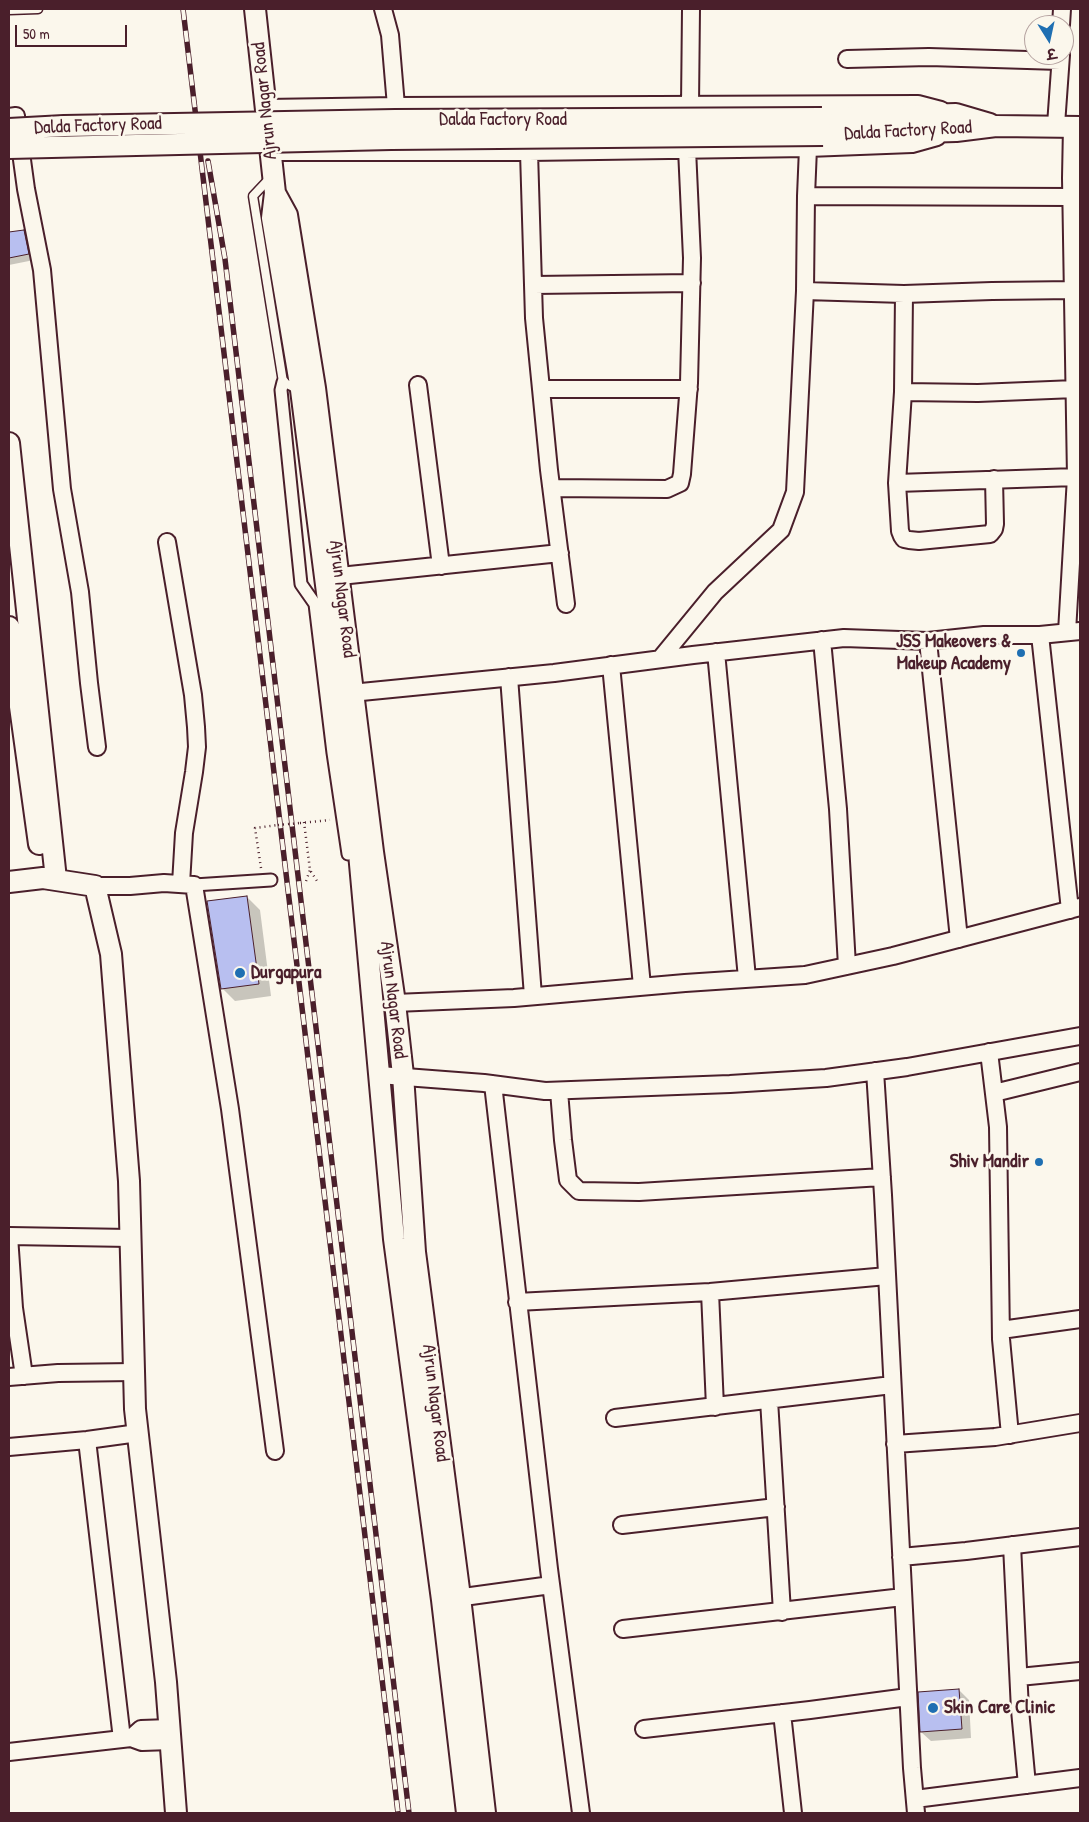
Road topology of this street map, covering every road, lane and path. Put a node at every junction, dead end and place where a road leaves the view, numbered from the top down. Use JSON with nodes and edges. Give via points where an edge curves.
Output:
{"nodes":[{"id":1,"x":38,"y":9,"type":"edge"},
{"id":2,"x":255,"y":9,"type":"edge"},
{"id":3,"x":383,"y":9,"type":"edge"},
{"id":4,"x":691,"y":9,"type":"edge"},
{"id":5,"x":9,"y":10,"type":"edge"},
{"id":6,"x":1024,"y":58,"type":"edge"},
{"id":7,"x":847,"y":59,"type":"dead end"},
{"id":8,"x":1062,"y":65,"type":"edge"},
{"id":9,"x":690,"y":105,"type":"junction"},
{"id":10,"x":396,"y":106,"type":"junction"},
{"id":11,"x":266,"y":108,"type":"junction"},
{"id":12,"x":9,"y":117,"type":"edge"},
{"id":13,"x":956,"y":123,"type":"junction"},
{"id":14,"x":1069,"y":126,"type":"edge"},
{"id":15,"x":9,"y":129,"type":"edge"},
{"id":16,"x":818,"y":134,"type":"junction"},
{"id":17,"x":9,"y":148,"type":"edge"},
{"id":18,"x":687,"y":149,"type":"junction"},
{"id":19,"x":270,"y":152,"type":"junction"},
{"id":20,"x":530,"y":152,"type":"junction"},
{"id":21,"x":274,"y":184,"type":"junction"},
{"id":22,"x":806,"y":196,"type":"junction"},
{"id":23,"x":1071,"y":197,"type":"junction"},
{"id":24,"x":692,"y":283,"type":"junction"},
{"id":25,"x":534,"y":285,"type":"junction"},
{"id":26,"x":1074,"y":290,"type":"junction"},
{"id":27,"x":806,"y":291,"type":"junction"},
{"id":28,"x":904,"y":294,"type":"junction"},
{"id":29,"x":418,"y":385,"type":"dead end"},
{"id":30,"x":292,"y":386,"type":"junction"},
{"id":31,"x":689,"y":389,"type":"junction"},
{"id":32,"x":1075,"y":389,"type":"junction"},
{"id":33,"x":541,"y":390,"type":"junction"},
{"id":34,"x":903,"y":392,"type":"junction"},
{"id":35,"x":9,"y":443,"type":"edge"},
{"id":36,"x":1076,"y":477,"type":"junction"},
{"id":37,"x":994,"y":479,"type":"junction"},
{"id":38,"x":897,"y":483,"type":"junction"},
{"id":39,"x":552,"y":488,"type":"junction"},
{"id":40,"x":167,"y":542,"type":"dead end"},
{"id":41,"x":560,"y":553,"type":"junction"},
{"id":42,"x":441,"y":566,"type":"junction"},
{"id":43,"x":340,"y":576,"type":"junction"},
{"id":44,"x":566,"y":604,"type":"dead end"},
{"id":45,"x":9,"y":627,"type":"edge"},
{"id":46,"x":1074,"y":632,"type":"edge"},
{"id":47,"x":1040,"y":635,"type":"junction"},
{"id":48,"x":822,"y":640,"type":"junction"},
{"id":49,"x":928,"y":641,"type":"junction"},
{"id":50,"x":716,"y":652,"type":"junction"},
{"id":51,"x":660,"y":659,"type":"junction"},
{"id":52,"x":612,"y":666,"type":"junction"},
{"id":53,"x":509,"y":677,"type":"junction"},
{"id":54,"x":347,"y":693,"type":"junction"},
{"id":55,"x":97,"y":747,"type":"dead end"},
{"id":56,"x":325,"y":820,"type":"dead end"},
{"id":57,"x":304,"y":822,"type":"junction"},
{"id":58,"x":373,"y":852,"type":"junction"},
{"id":59,"x":310,"y":870,"type":"junction"},
{"id":60,"x":49,"y":879,"type":"junction"},
{"id":61,"x":267,"y":880,"type":"joint"},
{"id":62,"x":306,"y":881,"type":"dead end"},
{"id":63,"x":317,"y":881,"type":"dead end"},
{"id":64,"x":9,"y":882,"type":"edge"},
{"id":65,"x":187,"y":884,"type":"junction"},
{"id":66,"x":95,"y":886,"type":"junction"},
{"id":67,"x":1075,"y":909,"type":"edge"},
{"id":68,"x":959,"y":939,"type":"junction"},
{"id":69,"x":847,"y":966,"type":"junction"},
{"id":70,"x":747,"y":978,"type":"junction"},
{"id":71,"x":642,"y":986,"type":"junction"},
{"id":72,"x":533,"y":996,"type":"junction"},
{"id":73,"x":395,"y":1003,"type":"junction"},
{"id":74,"x":1080,"y":1036,"type":"edge"},
{"id":75,"x":990,"y":1052,"type":"junction"},
{"id":76,"x":875,"y":1072,"type":"junction"},
{"id":77,"x":1080,"y":1072,"type":"edge"},
{"id":78,"x":379,"y":1075,"type":"junction"},
{"id":79,"x":403,"y":1075,"type":"junction"},
{"id":80,"x":493,"y":1084,"type":"junction"},
{"id":81,"x":559,"y":1090,"type":"junction"},
{"id":82,"x":994,"y":1093,"type":"junction"},
{"id":83,"x":882,"y":1177,"type":"junction"},
{"id":84,"x":9,"y":1236,"type":"edge"},
{"id":85,"x":130,"y":1238,"type":"junction"},
{"id":86,"x":887,"y":1276,"type":"junction"},
{"id":87,"x":710,"y":1292,"type":"junction"},
{"id":88,"x":517,"y":1302,"type":"junction"},
{"id":89,"x":1080,"y":1319,"type":"edge"},
{"id":90,"x":1001,"y":1330,"type":"junction"},
{"id":91,"x":134,"y":1372,"type":"junction"},
{"id":92,"x":17,"y":1377,"type":"edge"},
{"id":93,"x":892,"y":1385,"type":"junction"},
{"id":94,"x":769,"y":1400,"type":"junction"},
{"id":95,"x":715,"y":1407,"type":"junction"},
{"id":96,"x":615,"y":1418,"type":"dead end"},
{"id":97,"x":1080,"y":1423,"type":"edge"},
{"id":98,"x":138,"y":1434,"type":"junction"},
{"id":99,"x":1010,"y":1434,"type":"junction"},
{"id":100,"x":87,"y":1440,"type":"junction"},
{"id":101,"x":895,"y":1444,"type":"junction"},
{"id":102,"x":9,"y":1447,"type":"edge"},
{"id":103,"x":274,"y":1451,"type":"dead end"},
{"id":104,"x":776,"y":1507,"type":"junction"},
{"id":105,"x":622,"y":1525,"type":"dead end"},
{"id":106,"x":1080,"y":1537,"type":"edge"},
{"id":107,"x":1012,"y":1545,"type":"junction"},
{"id":108,"x":901,"y":1557,"type":"junction"},
{"id":109,"x":551,"y":1586,"type":"junction"},
{"id":110,"x":903,"y":1597,"type":"junction"},
{"id":111,"x":451,"y":1599,"type":"junction"},
{"id":112,"x":782,"y":1612,"type":"junction"},
{"id":113,"x":623,"y":1629,"type":"dead end"},
{"id":114,"x":1080,"y":1671,"type":"edge"},
{"id":115,"x":1019,"y":1677,"type":"junction"},
{"id":116,"x":908,"y":1698,"type":"junction"},
{"id":117,"x":782,"y":1714,"type":"junction"},
{"id":118,"x":644,"y":1729,"type":"dead end"},
{"id":119,"x":170,"y":1734,"type":"junction"},
{"id":120,"x":126,"y":1739,"type":"junction"},
{"id":121,"x":9,"y":1752,"type":"edge"},
{"id":122,"x":1080,"y":1778,"type":"edge"},
{"id":123,"x":1027,"y":1785,"type":"junction"},
{"id":124,"x":915,"y":1806,"type":"edge"},
{"id":125,"x":176,"y":1813,"type":"edge"},
{"id":126,"x":467,"y":1813,"type":"edge"},
{"id":127,"x":485,"y":1813,"type":"edge"},
{"id":128,"x":581,"y":1813,"type":"edge"},
{"id":129,"x":792,"y":1813,"type":"edge"}],
"edges":[{"from":1,"to":5,"type":"lane"},
{"from":2,"to":11,"type":"street","name":"Ajrun Nagar Road"},
{"from":3,"to":10,"type":"street","via":[[390,35]]},
{"from":4,"to":9,"type":"street"},
{"from":6,"to":7,"type":"street"},
{"from":8,"to":14,"type":"street"},
{"from":9,"to":10,"type":"street"},
{"from":9,"to":13,"type":"street","via":[[918,104]]},
{"from":10,"to":11,"type":"street"},
{"from":11,"to":19,"type":"street","name":"Ajrun Nagar Road"},
{"from":12,"to":55,"type":"street","via":[[16,116],[42,270],[62,489],[80,592]]},
{"from":13,"to":14,"type":"street","name":"Dalda Factory Road"},
{"from":13,"to":16,"type":"street","name":"Dalda Factory Road"},
{"from":13,"to":16,"type":"street","via":[[912,144]]},
{"from":14,"to":23,"type":"street"},
{"from":15,"to":16,"type":"street","name":"Dalda Factory Road","bridge":true,"via":[[395,120]]},
{"from":16,"to":17,"type":"street","name":"Dalda Factory Road","bridge":true,"via":[[381,139]]},
{"from":16,"to":18,"type":"street"},
{"from":16,"to":22,"type":"street"},
{"from":18,"to":20,"type":"street"},
{"from":18,"to":24,"type":"street"},
{"from":19,"to":20,"type":"street"},
{"from":19,"to":21,"type":"street","name":"Ajrun Nagar Road"},
{"from":20,"to":25,"type":"street"},
{"from":21,"to":30,"type":"street","name":"Ajrun Nagar Road","via":[[272,218]]},
{"from":21,"to":43,"type":"street","name":"Ajrun Nagar Road","via":[[287,214]]},
{"from":22,"to":23,"type":"street"},
{"from":22,"to":27,"type":"street"},
{"from":23,"to":26,"type":"street"},
{"from":24,"to":25,"type":"street"},
{"from":24,"to":31,"type":"street"},
{"from":25,"to":33,"type":"street"},
{"from":26,"to":28,"type":"street"},
{"from":26,"to":32,"type":"street"},
{"from":27,"to":28,"type":"street"},
{"from":27,"to":51,"type":"street","via":[[795,492],[781,530],[715,592]]},
{"from":28,"to":34,"type":"street"},
{"from":29,"to":42,"type":"street"},
{"from":30,"to":54,"type":"street","name":"Ajrun Nagar Road"},
{"from":30,"to":58,"type":"street","via":[[281,390],[301,584],[315,604],[344,854]]},
{"from":31,"to":33,"type":"street"},
{"from":31,"to":39,"type":"street","via":[[680,483],[667,489]]},
{"from":32,"to":34,"type":"street"},
{"from":32,"to":36,"type":"street"},
{"from":33,"to":39,"type":"street"},
{"from":34,"to":38,"type":"street"},
{"from":35,"to":60,"type":"street"},
{"from":36,"to":37,"type":"street"},
{"from":36,"to":46,"type":"street"},
{"from":37,"to":38,"type":"street"},
{"from":37,"to":38,"type":"street","via":[[993,532],[919,540],[904,539],[900,530]]},
{"from":39,"to":41,"type":"street"},
{"from":40,"to":65,"type":"street","via":[[196,727],[197,747],[184,833]]},
{"from":41,"to":42,"type":"street"},
{"from":41,"to":44,"type":"street"},
{"from":42,"to":43,"type":"street"},
{"from":43,"to":54,"type":"street","name":"Ajrun Nagar Road"},
{"from":45,"to":60,"type":"street"},
{"from":46,"to":47,"type":"street"},
{"from":47,"to":49,"type":"street","via":[[984,635]]},
{"from":47,"to":67,"type":"street"},
{"from":48,"to":49,"type":"street"},
{"from":48,"to":50,"type":"street"},
{"from":48,"to":69,"type":"street","via":[[838,809]]},
{"from":49,"to":68,"type":"street"},
{"from":50,"to":51,"type":"street"},
{"from":50,"to":70,"type":"street"},
{"from":51,"to":52,"type":"street"},
{"from":52,"to":53,"type":"street"},
{"from":52,"to":71,"type":"street"},
{"from":53,"to":54,"type":"street"},
{"from":53,"to":72,"type":"street"},
{"from":54,"to":58,"type":"street","name":"Ajrun Nagar Road"},
{"from":54,"to":78,"type":"street","name":"Ajrun Nagar Road"},
{"from":56,"to":57,"type":"path"},
{"from":57,"to":59,"type":"path"},
{"from":57,"to":61,"type":"path","bridge":true,"via":[[255,828]]},
{"from":58,"to":73,"type":"street","name":"Ajrun Nagar Road"},
{"from":59,"to":62,"type":"path"},
{"from":59,"to":63,"type":"path"},
{"from":60,"to":64,"type":"street"},
{"from":60,"to":66,"type":"street"},
{"from":61,"to":65,"type":"street"},
{"from":65,"to":66,"type":"street"},
{"from":65,"to":103,"type":"street","via":[[231,1118]]},
{"from":66,"to":85,"type":"street","via":[[111,954],[129,1181]]},
{"from":67,"to":68,"type":"street"},
{"from":68,"to":69,"type":"street"},
{"from":69,"to":70,"type":"street","via":[[805,974]]},
{"from":70,"to":71,"type":"street"},
{"from":71,"to":72,"type":"street"},
{"from":72,"to":73,"type":"street"},
{"from":73,"to":79,"type":"street","name":"Ajrun Nagar Road"},
{"from":74,"to":75,"type":"street"},
{"from":75,"to":76,"type":"street"},
{"from":75,"to":82,"type":"street"},
{"from":76,"to":81,"type":"street","via":[[740,1083]]},
{"from":76,"to":83,"type":"street"},
{"from":77,"to":82,"type":"street"},
{"from":78,"to":79,"type":"street"},
{"from":78,"to":111,"type":"street","name":"Ajrun Nagar Road","via":[[394,1239]]},
{"from":79,"to":80,"type":"street"},
{"from":79,"to":111,"type":"street","name":"Ajrun Nagar Road","via":[[415,1252]]},
{"from":80,"to":81,"type":"street"},
{"from":80,"to":88,"type":"street"},
{"from":81,"to":83,"type":"street","via":[[568,1180],[579,1191],[639,1192]]},
{"from":82,"to":90,"type":"street","via":[[998,1127]]},
{"from":83,"to":86,"type":"street"},
{"from":84,"to":85,"type":"street"},
{"from":84,"to":92,"type":"street"},
{"from":85,"to":91,"type":"street"},
{"from":86,"to":87,"type":"street"},
{"from":86,"to":93,"type":"street"},
{"from":87,"to":88,"type":"street"},
{"from":87,"to":95,"type":"street"},
{"from":88,"to":109,"type":"street"},
{"from":89,"to":90,"type":"street"},
{"from":90,"to":99,"type":"street"},
{"from":91,"to":92,"type":"street"},
{"from":91,"to":98,"type":"street"},
{"from":93,"to":94,"type":"street"},
{"from":93,"to":101,"type":"street"},
{"from":94,"to":95,"type":"street"},
{"from":94,"to":104,"type":"street"},
{"from":95,"to":96,"type":"street"},
{"from":97,"to":99,"type":"street"},
{"from":98,"to":100,"type":"street"},
{"from":98,"to":119,"type":"street"},
{"from":99,"to":101,"type":"street"},
{"from":100,"to":102,"type":"street"},
{"from":100,"to":120,"type":"street"},
{"from":101,"to":108,"type":"street"},
{"from":104,"to":105,"type":"street"},
{"from":104,"to":112,"type":"street"},
{"from":106,"to":107,"type":"street"},
{"from":107,"to":108,"type":"street"},
{"from":107,"to":115,"type":"street"},
{"from":108,"to":110,"type":"street"},
{"from":109,"to":111,"type":"street"},
{"from":109,"to":128,"type":"street"},
{"from":110,"to":112,"type":"street"},
{"from":110,"to":116,"type":"street"},
{"from":111,"to":126,"type":"street","name":"Ajrun Nagar Road"},
{"from":111,"to":127,"type":"street","name":"Ajrun Nagar Road"},
{"from":112,"to":113,"type":"street"},
{"from":114,"to":115,"type":"street"},
{"from":115,"to":123,"type":"street"},
{"from":116,"to":117,"type":"street"},
{"from":116,"to":124,"type":"street"},
{"from":117,"to":118,"type":"street"},
{"from":117,"to":129,"type":"street"},
{"from":119,"to":120,"type":"street","via":[[142,1742]]},
{"from":119,"to":125,"type":"street"},
{"from":120,"to":121,"type":"street"},
{"from":122,"to":123,"type":"street"},
{"from":123,"to":124,"type":"street"}]}
